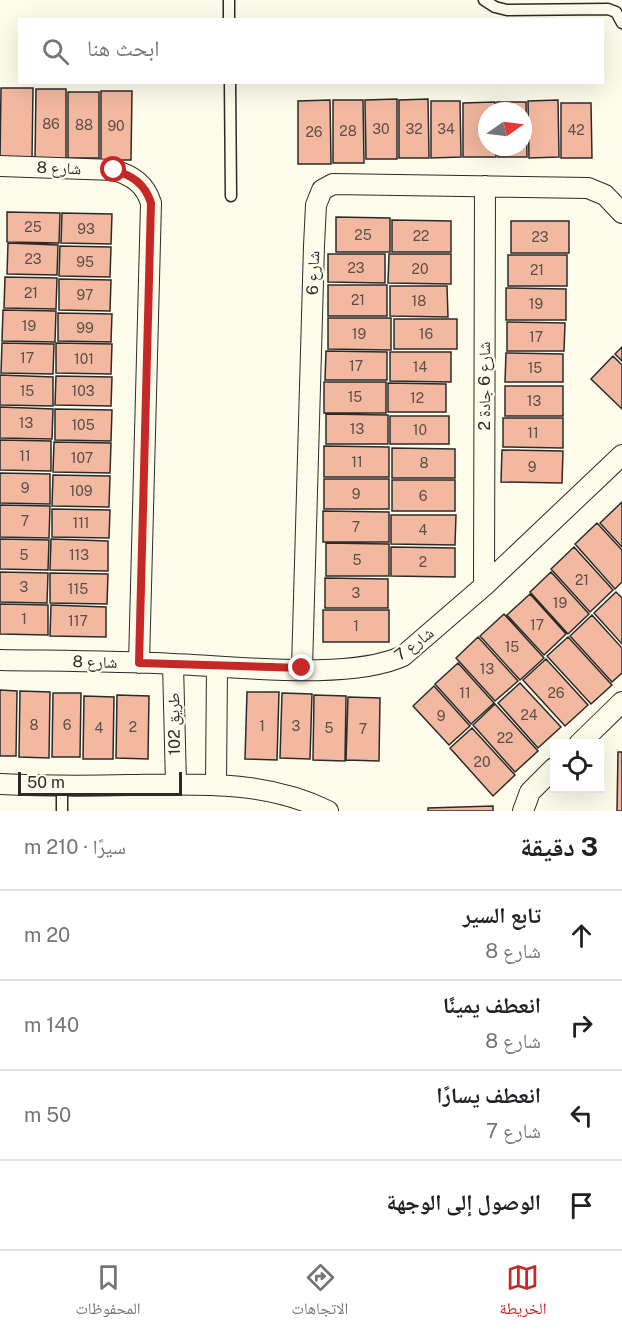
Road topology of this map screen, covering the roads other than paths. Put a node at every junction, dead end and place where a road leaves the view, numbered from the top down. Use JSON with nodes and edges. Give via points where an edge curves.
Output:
{"nodes":[{"id":1,"x":229,"y":0,"type":"edge"},
{"id":2,"x":484,"y":0,"type":"edge"},
{"id":3,"x":230,"y":18,"type":"edge"},
{"id":4,"x":622,"y":22,"type":"edge"},
{"id":5,"x":230,"y":84,"type":"edge"},
{"id":6,"x":0,"y":166,"type":"edge"},
{"id":7,"x":485,"y":186,"type":"junction"},
{"id":8,"x":231,"y":196,"type":"dead end"},
{"id":9,"x":622,"y":213,"type":"edge"},
{"id":10,"x":622,"y":455,"type":"edge"},
{"id":11,"x":484,"y":586,"type":"junction"},
{"id":12,"x":0,"y":660,"type":"edge"},
{"id":13,"x":139,"y":663,"type":"junction"},
{"id":14,"x":173,"y":664,"type":"junction"},
{"id":15,"x":217,"y":667,"type":"junction"},
{"id":16,"x":302,"y":668,"type":"junction"},
{"id":17,"x":622,"y":702,"type":"edge"},
{"id":18,"x":600,"y":723,"type":"junction"},
{"id":19,"x":622,"y":723,"type":"edge"},
{"id":20,"x":584,"y":739,"type":"edge"},
{"id":21,"x":550,"y":773,"type":"edge"},
{"id":22,"x":0,"y":784,"type":"edge"},
{"id":23,"x":176,"y":784,"type":"junction"},
{"id":24,"x":216,"y":784,"type":"junction"},
{"id":25,"x":62,"y":786,"type":"junction"},
{"id":26,"x":62,"y":811,"type":"edge"},
{"id":27,"x":328,"y":811,"type":"edge"},
{"id":28,"x":523,"y":811,"type":"edge"}],
"edges":[{"from":1,"to":3,"type":"lane"},
{"from":2,"to":4,"type":"lane","via":[[507,10],[608,9],[616,12]]},
{"from":5,"to":8,"type":"lane"},
{"from":6,"to":13,"type":"street","name":"شارع 8","via":[[114,170],[139,183],[151,203]]},
{"from":7,"to":9,"type":"street","name":"شارع 6","via":[[588,188],[605,195]]},
{"from":7,"to":11,"type":"street","name":"شارع 6 جادة 2"},
{"from":7,"to":16,"type":"street","name":"شارع 6","via":[[333,184],[322,190],[316,205]]},
{"from":10,"to":11,"type":"street","name":"شارع 7"},
{"from":11,"to":16,"type":"street","name":"شارع 7","via":[[396,660],[372,667]]},
{"from":12,"to":13,"type":"street","name":"شارع 8"},
{"from":13,"to":14,"type":"street","name":"شارع 7"},
{"from":14,"to":15,"type":"street","name":"شارع 7"},
{"from":14,"to":23,"type":"street","name":"طريق 102"},
{"from":15,"to":16,"type":"street","name":"شارع 7"},
{"from":15,"to":24,"type":"street"},
{"from":17,"to":18,"type":"street"},
{"from":18,"to":19,"type":"street"},
{"from":18,"to":20,"type":"street"},
{"from":21,"to":28,"type":"street","via":[[530,792]]},
{"from":22,"to":25,"type":"street"},
{"from":23,"to":24,"type":"street"},
{"from":23,"to":25,"type":"street"},
{"from":24,"to":27,"type":"street","via":[[270,789]]},
{"from":25,"to":26,"type":"lane"}]}
